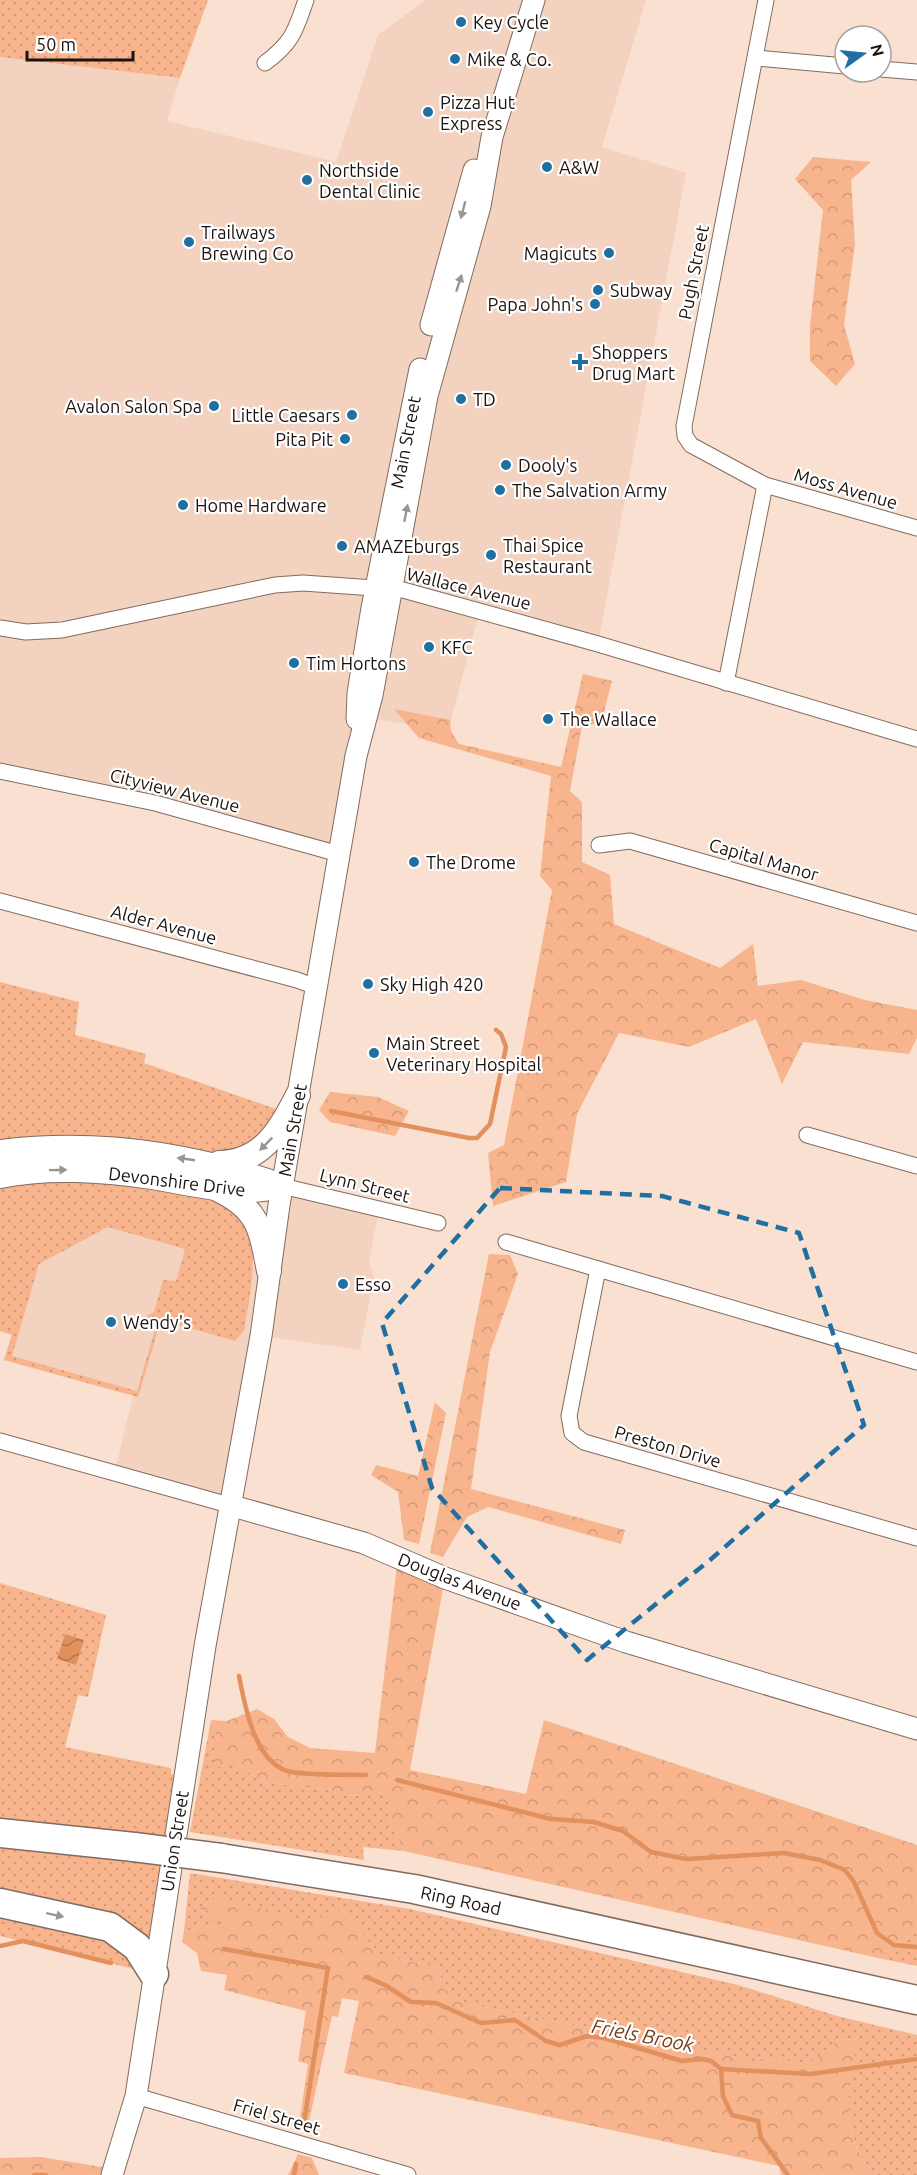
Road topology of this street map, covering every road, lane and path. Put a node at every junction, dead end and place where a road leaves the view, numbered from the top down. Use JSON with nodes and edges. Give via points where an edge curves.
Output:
{"nodes":[{"id":1,"x":306,"y":0,"type":"edge"},
{"id":2,"x":534,"y":0,"type":"edge"},
{"id":3,"x":766,"y":0,"type":"edge"},
{"id":4,"x":756,"y":58,"type":"junction"},
{"id":5,"x":265,"y":63,"type":"dead end"},
{"id":6,"x":833,"y":65,"type":"edge"},
{"id":7,"x":893,"y":70,"type":"edge"},
{"id":8,"x":917,"y":72,"type":"edge"},
{"id":9,"x":765,"y":485,"type":"junction"},
{"id":10,"x":917,"y":528,"type":"edge"},
{"id":11,"x":384,"y":588,"type":"junction"},
{"id":12,"x":0,"y":628,"type":"edge"},
{"id":13,"x":726,"y":683,"type":"junction"},
{"id":14,"x":917,"y":739,"type":"edge"},
{"id":15,"x":0,"y":771,"type":"edge"},
{"id":16,"x":599,"y":845,"type":"dead end"},
{"id":17,"x":339,"y":854,"type":"junction"},
{"id":18,"x":0,"y":901,"type":"edge"},
{"id":19,"x":917,"y":923,"type":"edge"},
{"id":20,"x":316,"y":987,"type":"junction"},
{"id":21,"x":298,"y":1095,"type":"junction"},
{"id":22,"x":807,"y":1135,"type":"dead end"},
{"id":23,"x":0,"y":1152,"type":"edge"},
{"id":24,"x":212,"y":1163,"type":"junction"},
{"id":25,"x":917,"y":1166,"type":"edge"},
{"id":26,"x":0,"y":1176,"type":"edge"},
{"id":27,"x":282,"y":1186,"type":"junction"},
{"id":28,"x":214,"y":1188,"type":"junction"},
{"id":29,"x":438,"y":1223,"type":"dead end"},
{"id":30,"x":506,"y":1242,"type":"dead end"},
{"id":31,"x":598,"y":1269,"type":"junction"},
{"id":32,"x":269,"y":1271,"type":"junction"},
{"id":33,"x":917,"y":1362,"type":"edge"},
{"id":34,"x":0,"y":1441,"type":"edge"},
{"id":35,"x":229,"y":1505,"type":"junction"},
{"id":36,"x":916,"y":1535,"type":"edge"},
{"id":37,"x":917,"y":1729,"type":"edge"},
{"id":38,"x":0,"y":1833,"type":"edge"},
{"id":39,"x":0,"y":1903,"type":"edge"},
{"id":40,"x":154,"y":1974,"type":"junction"},
{"id":41,"x":917,"y":2000,"type":"edge"},
{"id":42,"x":136,"y":2096,"type":"junction"},
{"id":43,"x":112,"y":2175,"type":"edge"},
{"id":44,"x":408,"y":2175,"type":"edge"}],
"edges":[{"from":1,"to":5,"type":"street","via":[[286,48]]},
{"from":2,"to":11,"type":"main road","name":"Main Street","via":[[492,137],[474,168],[412,399]]},
{"from":3,"to":4,"type":"street","name":"Pugh Street"},
{"from":4,"to":6,"type":"street"},
{"from":4,"to":9,"type":"street","name":"Pugh Street","via":[[683,431],[695,448]]},
{"from":7,"to":8,"type":"street"},
{"from":9,"to":10,"type":"street","name":"Moss Avenue"},
{"from":9,"to":13,"type":"street"},
{"from":11,"to":12,"type":"street","name":"Wallace Avenue","via":[[275,585],[62,630],[26,632]]},
{"from":11,"to":13,"type":"street","name":"Wallace Avenue","via":[[454,602]]},
{"from":11,"to":17,"type":"main road","name":"Main Street","via":[[372,695],[356,756]]},
{"from":13,"to":14,"type":"street","name":"Wallace Avenue"},
{"from":15,"to":17,"type":"street","name":"Cityview Avenue","via":[[155,803]]},
{"from":16,"to":19,"type":"street","name":"Capital Manor","via":[[630,840]]},
{"from":17,"to":20,"type":"main road","name":"Main Street"},
{"from":18,"to":20,"type":"street","name":"Alder Avenue"},
{"from":20,"to":21,"type":"main road","name":"Main Street"},
{"from":21,"to":24,"type":"main road","one_way":true,"via":[[266,1147],[241,1161]]},
{"from":21,"to":27,"type":"main road","name":"Main Street"},
{"from":22,"to":25,"type":"street"},
{"from":24,"to":23,"type":"main road","name":"Devonshire Drive","one_way":true,"via":[[100,1147]]},
{"from":24,"to":27,"type":"main road","name":"Devonshire Drive"},
{"from":26,"to":28,"type":"main road","name":"Devonshire Drive","one_way":true,"via":[[36,1170],[105,1172]]},
{"from":27,"to":28,"type":"main road","name":"Devonshire Drive","via":[[259,1190]]},
{"from":27,"to":29,"type":"street","name":"Lynn Street"},
{"from":27,"to":32,"type":"main road","name":"Main Street"},
{"from":28,"to":32,"type":"main road","via":[[244,1204],[254,1216],[262,1233]]},
{"from":30,"to":31,"type":"street"},
{"from":31,"to":33,"type":"street"},
{"from":31,"to":36,"type":"street","name":"Preston Drive","via":[[570,1416],[572,1433],[600,1447]]},
{"from":32,"to":35,"type":"main road","name":"Main Street","via":[[261,1336]]},
{"from":34,"to":35,"type":"street","name":"Douglas Avenue"},
{"from":35,"to":37,"type":"main road","name":"Douglas Avenue","via":[[364,1543],[445,1578],[626,1642]]},
{"from":35,"to":40,"type":"main road","name":"Union Street"},
{"from":38,"to":41,"type":"highway","name":"Ring Road","bridge":true,"via":[[221,1858],[414,1889]]},
{"from":39,"to":40,"type":"highway","one_way":true,"via":[[110,1927],[137,1947]]},
{"from":40,"to":42,"type":"main road","name":"Union Street"},
{"from":42,"to":43,"type":"main road","name":"Union Street"},
{"from":42,"to":44,"type":"street","name":"Friel Street"}]}
